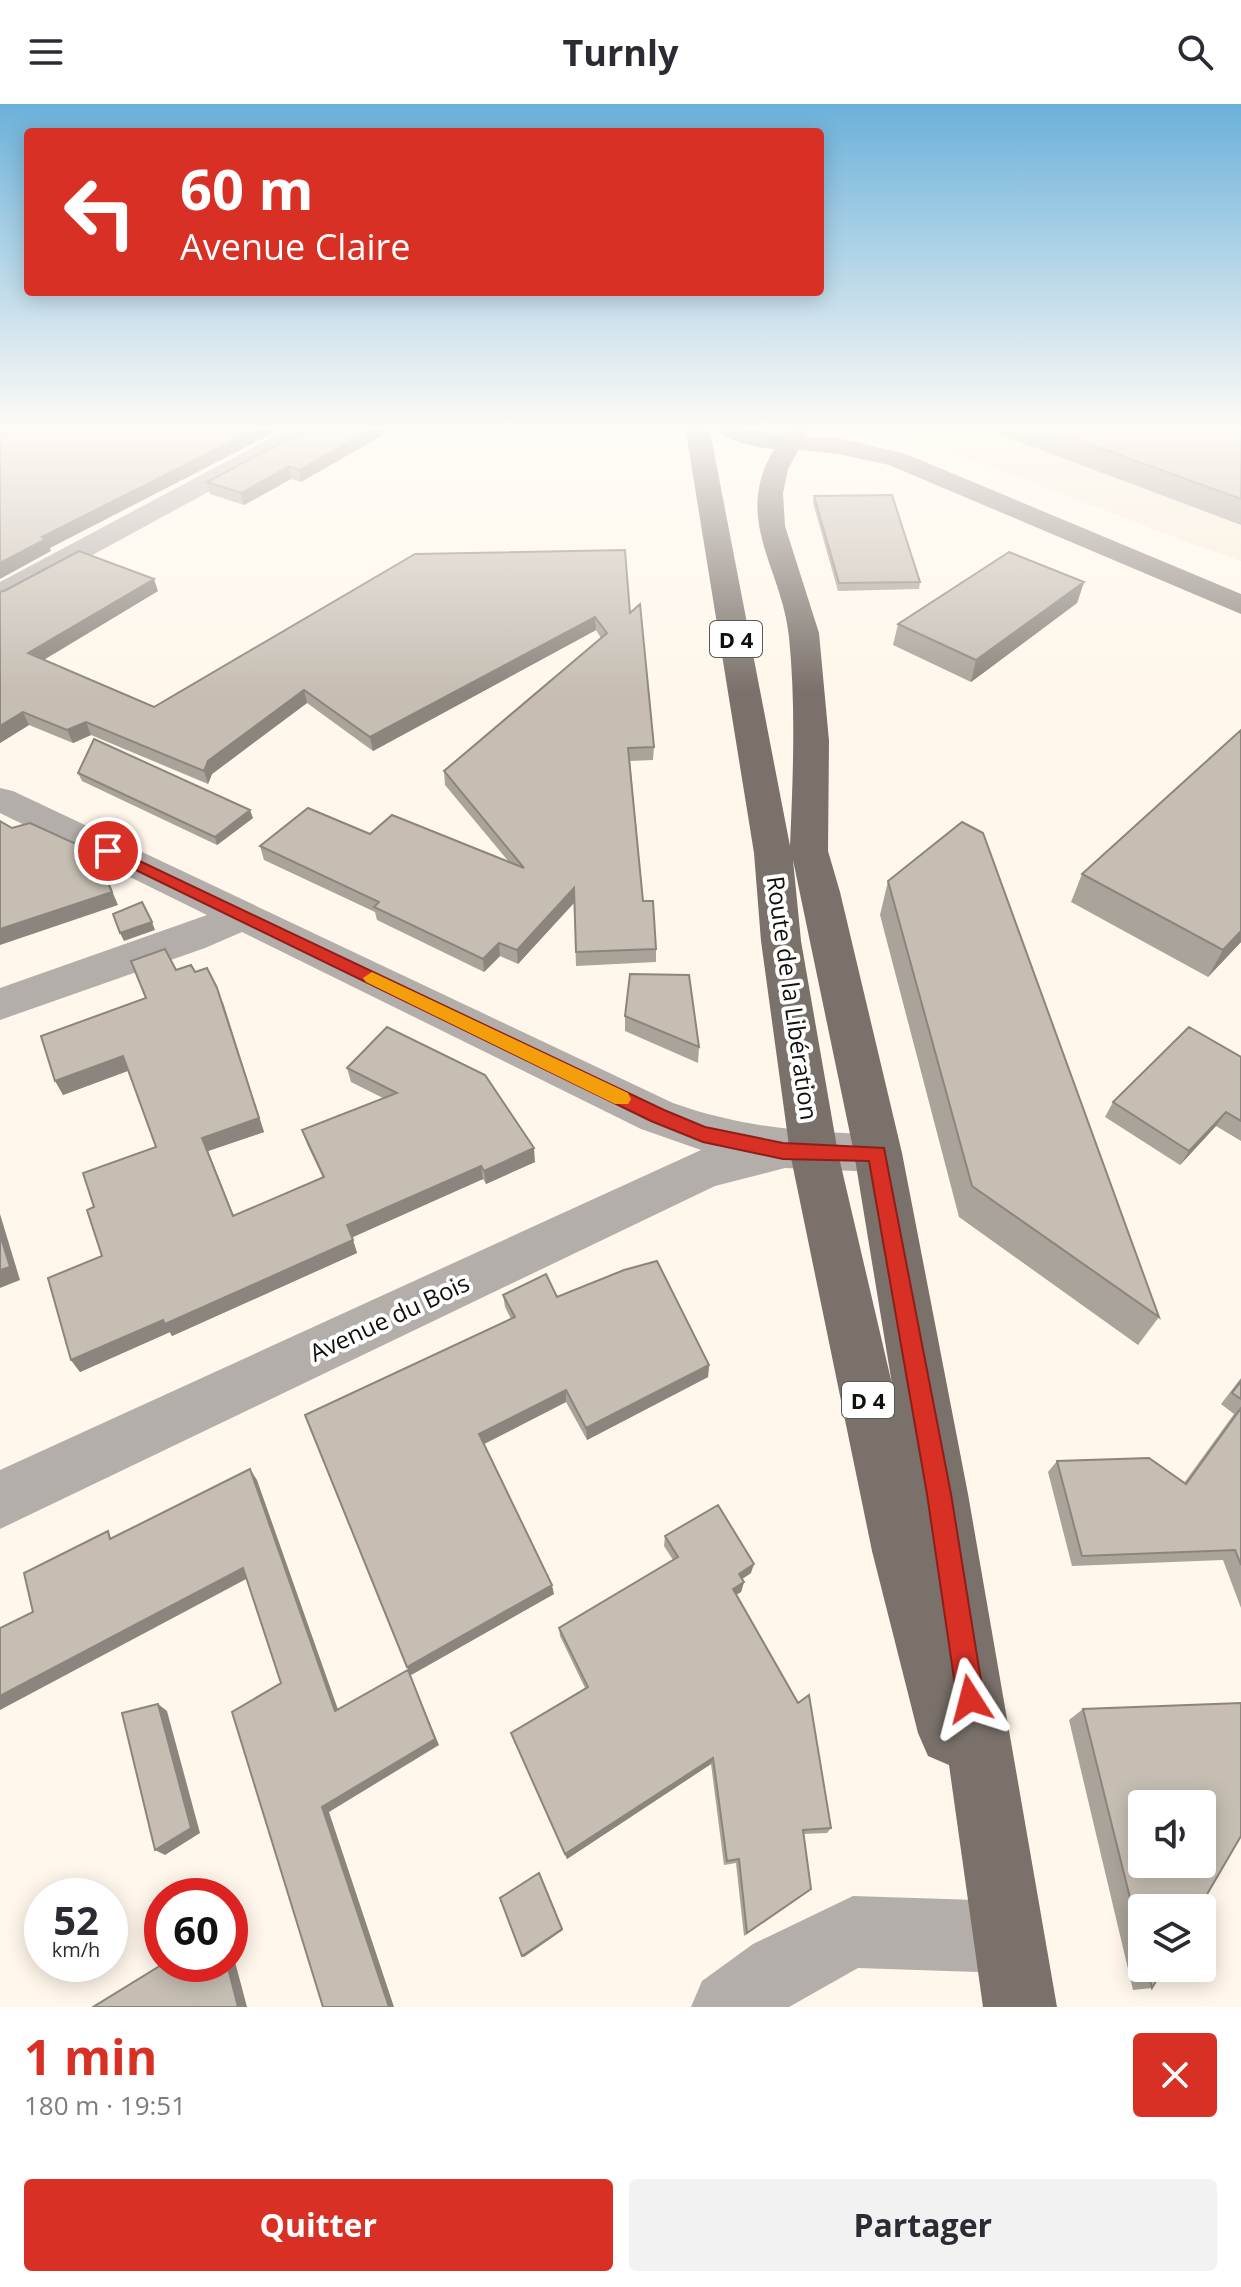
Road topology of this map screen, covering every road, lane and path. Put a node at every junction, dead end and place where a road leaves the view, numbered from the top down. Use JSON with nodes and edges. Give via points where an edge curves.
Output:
{"nodes":[{"id":1,"x":147,"y":515,"type":"edge"},
{"id":2,"x":713,"y":515,"type":"edge"},
{"id":3,"x":771,"y":515,"type":"edge"},
{"id":4,"x":1028,"y":515,"type":"edge"},
{"id":5,"x":1088,"y":515,"type":"edge"},
{"id":6,"x":1241,"y":578,"type":"edge"},
{"id":7,"x":0,"y":594,"type":"edge"},
{"id":8,"x":1241,"y":605,"type":"edge"},
{"id":9,"x":0,"y":799,"type":"edge"},
{"id":10,"x":243,"y":916,"type":"junction"},
{"id":11,"x":0,"y":1004,"type":"edge"},
{"id":12,"x":799,"y":1152,"type":"junction"},
{"id":13,"x":878,"y":1153,"type":"junction"},
{"id":14,"x":0,"y":1500,"type":"edge"},
{"id":15,"x":1007,"y":1937,"type":"junction"},
{"id":16,"x":728,"y":2007,"type":"edge"},
{"id":17,"x":1020,"y":2007,"type":"edge"}],
"edges":[{"from":1,"to":7,"type":"street"},
{"from":2,"to":12,"type":"main road","name":"Route de la Libération","number":"D 4","via":[[773,853]]},
{"from":3,"to":13,"type":"main road","name":"Route de la Libération","number":"D 4","via":[[804,633],[812,741],[809,851]]},
{"from":4,"to":8,"type":"main road"},
{"from":5,"to":6,"type":"main road"},
{"from":9,"to":10,"type":"street"},
{"from":10,"to":11,"type":"street"},
{"from":10,"to":12,"type":"street","via":[[657,1116],[703,1134]]},
{"from":12,"to":13,"type":"street"},
{"from":12,"to":14,"type":"street","name":"Avenue du Bois","via":[[706,1168]]},
{"from":12,"to":15,"type":"main road","name":"Route de la Libération","number":"D 4"},
{"from":13,"to":15,"type":"main road","name":"Route de la Libération","number":"D 4","via":[[939,1494]]},
{"from":15,"to":16,"type":"street","via":[[853,1932],[779,1970]]},
{"from":15,"to":17,"type":"main road","name":"Route de la Libération","number":"D 4"}]}
